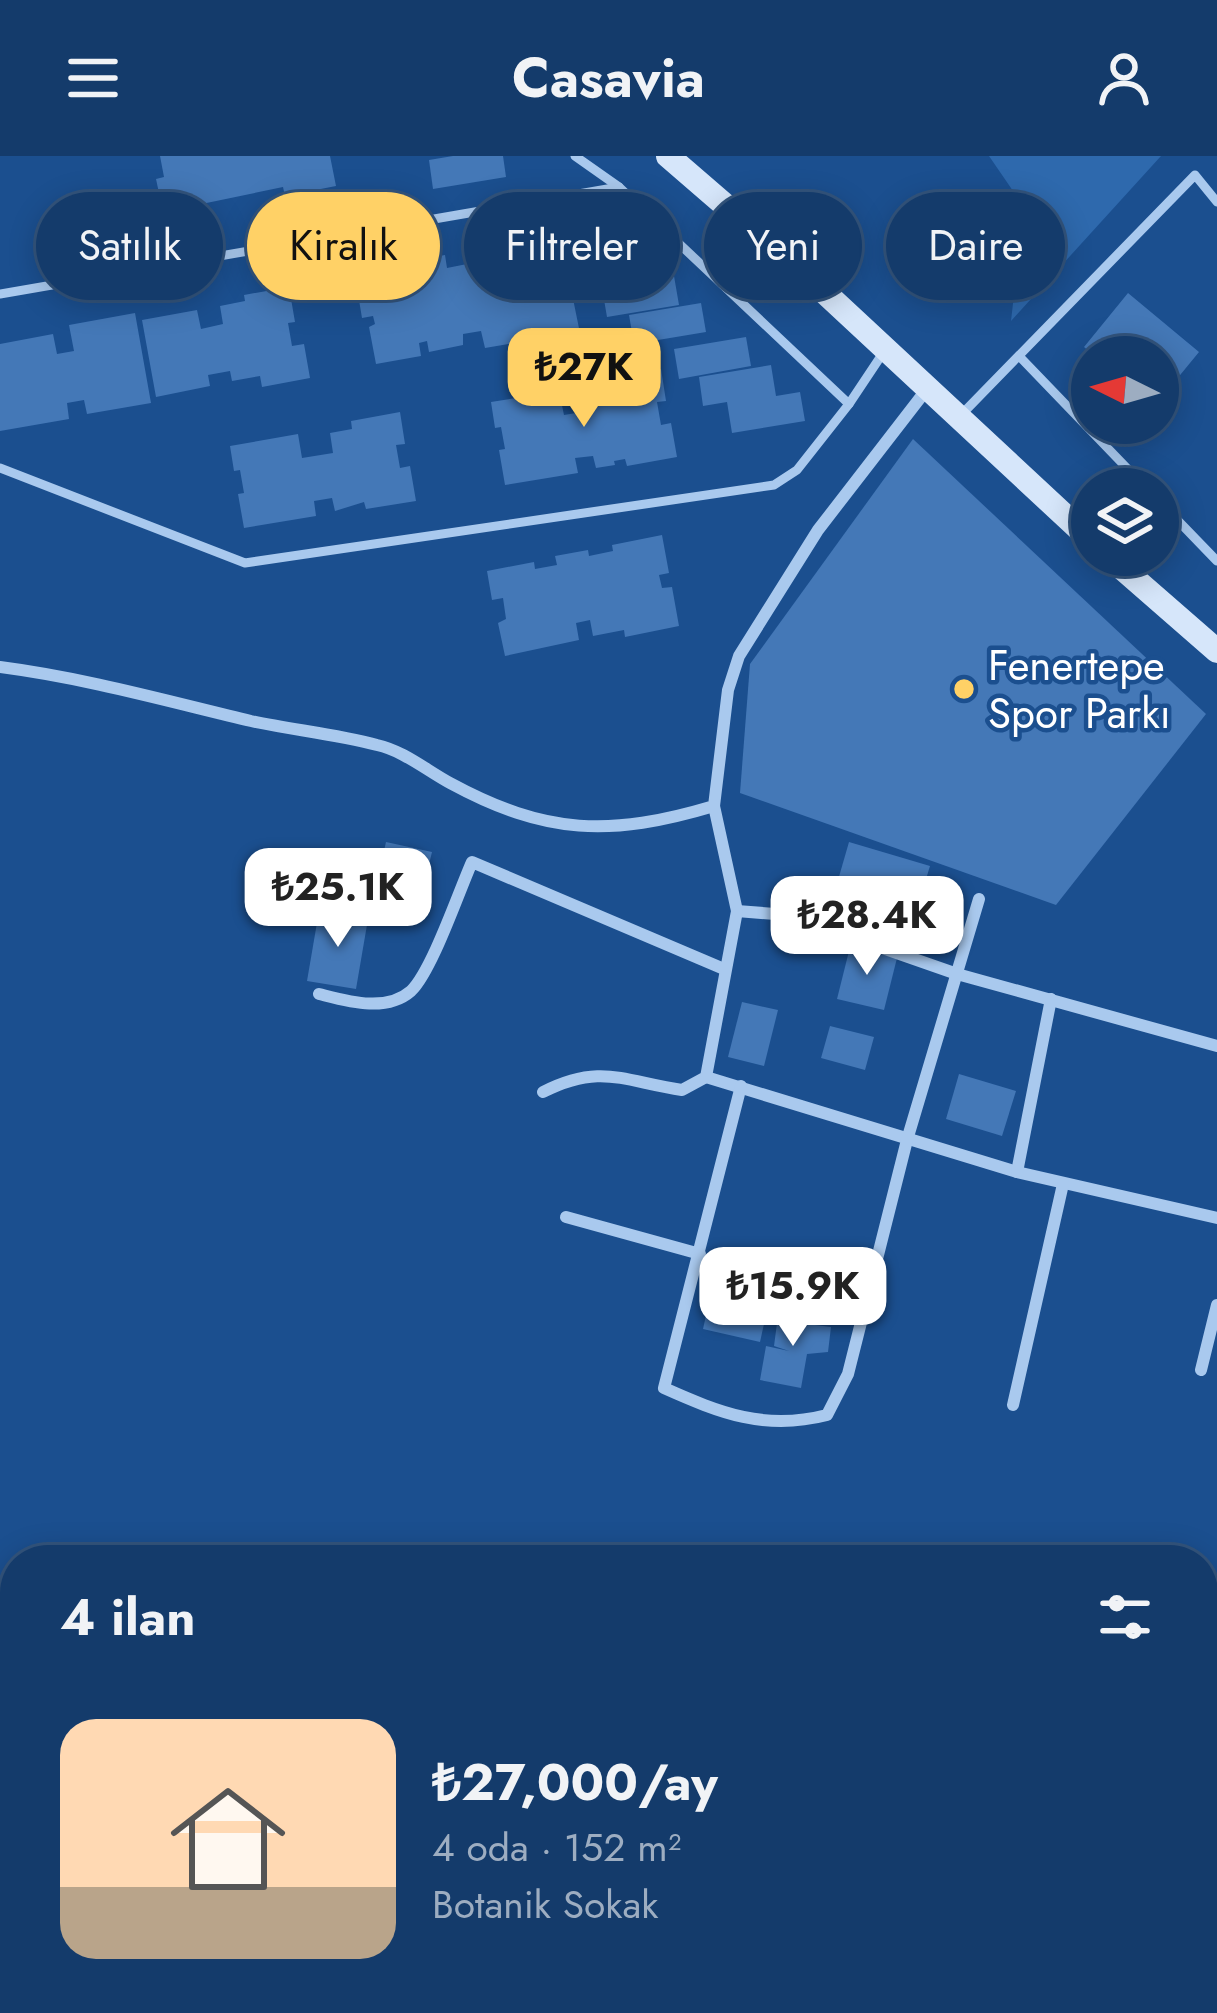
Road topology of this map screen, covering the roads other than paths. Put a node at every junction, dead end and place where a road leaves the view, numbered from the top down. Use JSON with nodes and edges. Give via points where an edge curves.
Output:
{"nodes":[{"id":1,"x":575,"y":156,"type":"edge"},
{"id":2,"x":668,"y":156,"type":"edge"},
{"id":3,"x":619,"y":187,"type":"junction"},
{"id":4,"x":1217,"y":202,"type":"edge"},
{"id":5,"x":0,"y":294,"type":"edge"},
{"id":6,"x":885,"y":350,"type":"junction"},
{"id":7,"x":1018,"y":356,"type":"junction"},
{"id":8,"x":927,"y":389,"type":"junction"},
{"id":9,"x":849,"y":404,"type":"junction"},
{"id":10,"x":958,"y":418,"type":"junction"},
{"id":11,"x":0,"y":468,"type":"edge"},
{"id":12,"x":1127,"y":468,"type":"edge"},
{"id":13,"x":1179,"y":522,"type":"edge"},
{"id":14,"x":1071,"y":523,"type":"edge"},
{"id":15,"x":1217,"y":561,"type":"edge"},
{"id":16,"x":1131,"y":576,"type":"edge"},
{"id":17,"x":1217,"y":651,"type":"edge"},
{"id":18,"x":0,"y":667,"type":"edge"},
{"id":19,"x":714,"y":806,"type":"junction"},
{"id":20,"x":979,"y":899,"type":"dead end"},
{"id":21,"x":737,"y":911,"type":"junction"},
{"id":22,"x":724,"y":969,"type":"junction"},
{"id":23,"x":957,"y":974,"type":"junction"},
{"id":24,"x":319,"y":994,"type":"dead end"},
{"id":25,"x":1051,"y":999,"type":"junction"},
{"id":26,"x":1217,"y":1046,"type":"edge"},
{"id":27,"x":706,"y":1077,"type":"junction"},
{"id":28,"x":741,"y":1086,"type":"junction"},
{"id":29,"x":542,"y":1092,"type":"dead end"},
{"id":30,"x":907,"y":1140,"type":"junction"},
{"id":31,"x":1017,"y":1172,"type":"junction"},
{"id":32,"x":1063,"y":1184,"type":"junction"},
{"id":33,"x":566,"y":1217,"type":"dead end"},
{"id":34,"x":1217,"y":1218,"type":"edge"},
{"id":35,"x":700,"y":1254,"type":"junction"},
{"id":36,"x":1217,"y":1306,"type":"edge"},
{"id":37,"x":1201,"y":1370,"type":"dead end"},
{"id":38,"x":1012,"y":1405,"type":"dead end"}],
"edges":[{"from":1,"to":3,"type":"lane"},
{"from":2,"to":6,"type":"main road"},
{"from":3,"to":5,"type":"lane"},
{"from":3,"to":9,"type":"lane"},
{"from":4,"to":7,"type":"lane","via":[[1195,175]]},
{"from":6,"to":8,"type":"main road"},
{"from":6,"to":9,"type":"lane"},
{"from":7,"to":10,"type":"lane"},
{"from":7,"to":12,"type":"lane"},
{"from":8,"to":10,"type":"main road"},
{"from":8,"to":19,"type":"street","via":[[818,530],[739,656]]},
{"from":9,"to":11,"type":"lane","via":[[797,470],[774,485],[245,563]]},
{"from":10,"to":14,"type":"main road"},
{"from":13,"to":15,"type":"lane"},
{"from":16,"to":17,"type":"main road"},
{"from":18,"to":19,"type":"street","via":[[383,746],[497,805],[564,827],[653,824]]},
{"from":19,"to":21,"type":"street"},
{"from":20,"to":23,"type":"street"},
{"from":21,"to":22,"type":"street"},
{"from":21,"to":23,"type":"street","via":[[788,915]]},
{"from":22,"to":24,"type":"street","via":[[472,862],[410,991],[379,1004]]},
{"from":22,"to":27,"type":"street"},
{"from":23,"to":25,"type":"street"},
{"from":23,"to":30,"type":"street"},
{"from":25,"to":26,"type":"street"},
{"from":25,"to":31,"type":"street"},
{"from":27,"to":28,"type":"street"},
{"from":27,"to":29,"type":"street","via":[[682,1090],[610,1074],[574,1076]]},
{"from":28,"to":30,"type":"street"},
{"from":28,"to":35,"type":"street"},
{"from":30,"to":31,"type":"street"},
{"from":30,"to":35,"type":"street","via":[[848,1374],[827,1415],[790,1424],[714,1411],[664,1388]]},
{"from":31,"to":32,"type":"street"},
{"from":32,"to":34,"type":"street"},
{"from":32,"to":38,"type":"street"},
{"from":33,"to":35,"type":"street"},
{"from":36,"to":37,"type":"street"}]}
